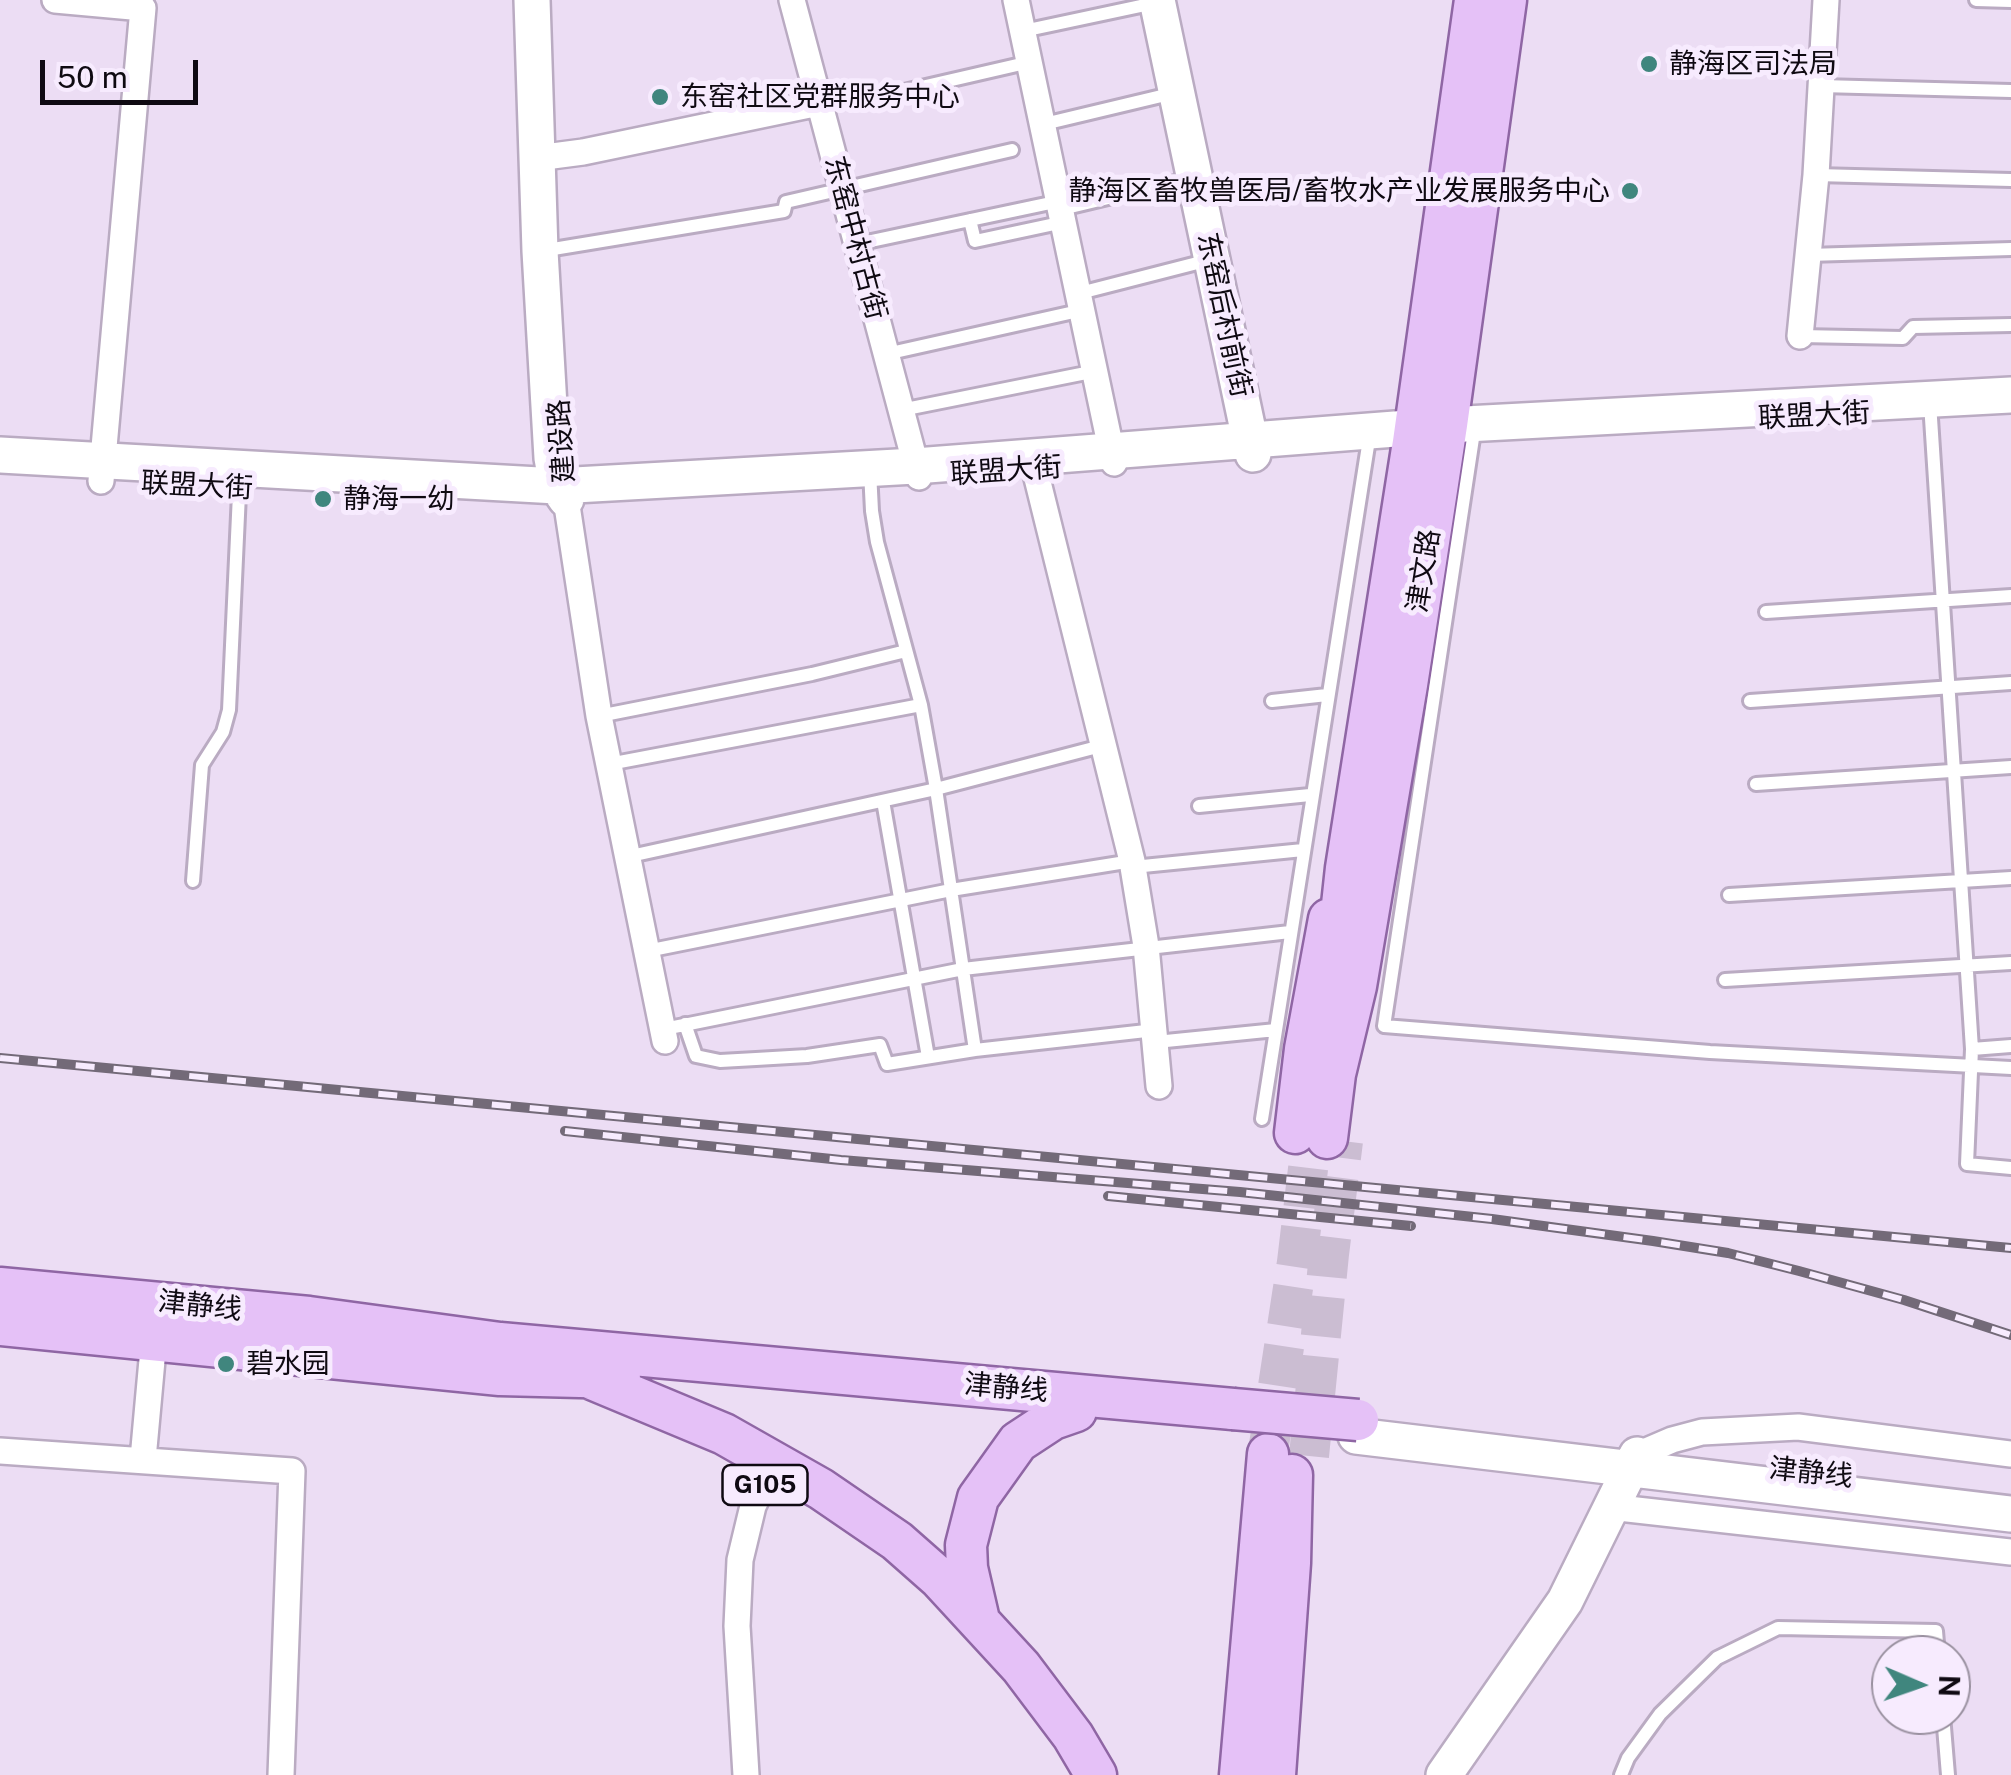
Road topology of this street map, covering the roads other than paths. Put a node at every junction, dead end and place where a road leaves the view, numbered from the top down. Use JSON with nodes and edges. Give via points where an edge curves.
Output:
{"nodes":[{"id":1,"x":55,"y":0,"type":"edge"},
{"id":2,"x":532,"y":0,"type":"edge"},
{"id":3,"x":542,"y":0,"type":"edge"},
{"id":4,"x":792,"y":0,"type":"edge"},
{"id":5,"x":1016,"y":0,"type":"edge"},
{"id":6,"x":1475,"y":0,"type":"edge"},
{"id":7,"x":1506,"y":0,"type":"edge"},
{"id":8,"x":1826,"y":0,"type":"edge"},
{"id":9,"x":1976,"y":0,"type":"edge"},
{"id":10,"x":1157,"y":1,"type":"edge"},
{"id":11,"x":2011,"y":1,"type":"edge"},
{"id":12,"x":1023,"y":31,"type":"junction"},
{"id":13,"x":1030,"y":62,"type":"junction"},
{"id":14,"x":1822,"y":86,"type":"junction"},
{"id":15,"x":2011,"y":91,"type":"edge"},
{"id":16,"x":1176,"y":92,"type":"junction"},
{"id":17,"x":890,"y":94,"type":"dead end"},
{"id":18,"x":820,"y":104,"type":"junction"},
{"id":19,"x":1044,"y":124,"type":"junction"},
{"id":20,"x":1012,"y":150,"type":"dead end"},
{"id":21,"x":543,"y":158,"type":"junction"},
{"id":22,"x":1816,"y":175,"type":"junction"},
{"id":23,"x":1194,"y":177,"type":"junction"},
{"id":24,"x":2011,"y":180,"type":"edge"},
{"id":25,"x":842,"y":188,"type":"junction"},
{"id":26,"x":1062,"y":210,"type":"junction"},
{"id":27,"x":970,"y":220,"type":"junction"},
{"id":28,"x":856,"y":244,"type":"junction"},
{"id":29,"x":2011,"y":248,"type":"edge"},
{"id":30,"x":546,"y":250,"type":"junction"},
{"id":31,"x":1808,"y":256,"type":"junction"},
{"id":32,"x":1212,"y":259,"type":"junction"},
{"id":33,"x":1081,"y":302,"type":"junction"},
{"id":34,"x":2011,"y":325,"type":"edge"},
{"id":35,"x":1800,"y":336,"type":"joint"},
{"id":36,"x":886,"y":354,"type":"junction"},
{"id":37,"x":1096,"y":372,"type":"junction"},
{"id":38,"x":2011,"y":395,"type":"edge"},
{"id":39,"x":2011,"y":404,"type":"edge"},
{"id":40,"x":1931,"y":405,"type":"junction"},
{"id":41,"x":900,"y":410,"type":"junction"},
{"id":42,"x":1445,"y":432,"type":"junction"},
{"id":43,"x":1369,"y":438,"type":"junction"},
{"id":44,"x":1252,"y":448,"type":"junction"},
{"id":45,"x":0,"y":456,"type":"edge"},
{"id":46,"x":1113,"y":458,"type":"junction"},
{"id":47,"x":1033,"y":463,"type":"junction"},
{"id":48,"x":102,"y":471,"type":"junction"},
{"id":49,"x":917,"y":472,"type":"junction"},
{"id":50,"x":870,"y":474,"type":"junction"},
{"id":51,"x":0,"y":475,"type":"edge"},
{"id":52,"x":240,"y":479,"type":"junction"},
{"id":53,"x":563,"y":490,"type":"junction"},
{"id":54,"x":2011,"y":596,"type":"edge"},
{"id":55,"x":1944,"y":602,"type":"junction"},
{"id":56,"x":1766,"y":612,"type":"dead end"},
{"id":57,"x":906,"y":651,"type":"junction"},
{"id":58,"x":2011,"y":683,"type":"edge"},
{"id":59,"x":1949,"y":687,"type":"junction"},
{"id":60,"x":1327,"y":695,"type":"junction"},
{"id":61,"x":1272,"y":700,"type":"dead end"},
{"id":62,"x":1750,"y":701,"type":"dead end"},
{"id":63,"x":921,"y":706,"type":"junction"},
{"id":64,"x":599,"y":716,"type":"junction"},
{"id":65,"x":1105,"y":745,"type":"junction"},
{"id":66,"x":608,"y":764,"type":"junction"},
{"id":67,"x":2011,"y":767,"type":"edge"},
{"id":68,"x":1954,"y":770,"type":"junction"},
{"id":69,"x":1756,"y":784,"type":"dead end"},
{"id":70,"x":936,"y":790,"type":"junction"},
{"id":71,"x":1310,"y":794,"type":"junction"},
{"id":72,"x":883,"y":801,"type":"junction"},
{"id":73,"x":1198,"y":806,"type":"dead end"},
{"id":74,"x":1303,"y":850,"type":"junction"},
{"id":75,"x":626,"y":857,"type":"junction"},
{"id":76,"x":1133,"y":864,"type":"junction"},
{"id":77,"x":2011,"y":878,"type":"edge"},
{"id":78,"x":193,"y":881,"type":"dead end"},
{"id":79,"x":1962,"y":881,"type":"junction"},
{"id":80,"x":952,"y":890,"type":"junction"},
{"id":81,"x":1729,"y":896,"type":"dead end"},
{"id":82,"x":900,"y":900,"type":"junction"},
{"id":83,"x":1290,"y":932,"type":"junction"},
{"id":84,"x":1146,"y":946,"type":"junction"},
{"id":85,"x":647,"y":951,"type":"junction"},
{"id":86,"x":2011,"y":962,"type":"edge"},
{"id":87,"x":1967,"y":966,"type":"junction"},
{"id":88,"x":963,"y":969,"type":"junction"},
{"id":89,"x":914,"y":978,"type":"junction"},
{"id":90,"x":1725,"y":980,"type":"dead end"},
{"id":91,"x":1276,"y":1030,"type":"junction"},
{"id":92,"x":672,"y":1031,"type":"junction"},
{"id":93,"x":1156,"y":1036,"type":"junction"},
{"id":94,"x":2011,"y":1046,"type":"edge"},
{"id":95,"x":1972,"y":1049,"type":"junction"},
{"id":96,"x":975,"y":1050,"type":"junction"},
{"id":97,"x":928,"y":1058,"type":"junction"},
{"id":98,"x":1973,"y":1066,"type":"junction"},
{"id":99,"x":2011,"y":1068,"type":"edge"},
{"id":100,"x":1159,"y":1086,"type":"dead end"},
{"id":101,"x":1308,"y":1133,"type":"junction"},
{"id":102,"x":2011,"y":1168,"type":"edge"},
{"id":103,"x":0,"y":1288,"type":"edge"},
{"id":104,"x":156,"y":1320,"type":"junction"},
{"id":105,"x":0,"y":1325,"type":"edge"},
{"id":106,"x":500,"y":1359,"type":"junction"},
{"id":107,"x":588,"y":1378,"type":"junction"},
{"id":108,"x":1076,"y":1411,"type":"junction"},
{"id":109,"x":1232,"y":1417,"type":"junction"},
{"id":110,"x":1357,"y":1428,"type":"joint"},
{"id":111,"x":0,"y":1451,"type":"edge"},
{"id":112,"x":2011,"y":1454,"type":"edge"},
{"id":113,"x":143,"y":1459,"type":"junction"},
{"id":114,"x":1633,"y":1462,"type":"junction"},
{"id":115,"x":768,"y":1473,"type":"junction"},
{"id":116,"x":2011,"y":1493,"type":"edge"},
{"id":117,"x":1610,"y":1507,"type":"junction"},
{"id":118,"x":2011,"y":1514,"type":"edge"},
{"id":119,"x":2011,"y":1552,"type":"edge"},
{"id":120,"x":978,"y":1620,"type":"junction"},
{"id":121,"x":1936,"y":1635,"type":"edge"},
{"id":122,"x":991,"y":1662,"type":"junction"},
{"id":123,"x":1945,"y":1735,"type":"edge"},
{"id":124,"x":1240,"y":1766,"type":"edge"},
{"id":125,"x":281,"y":1775,"type":"edge"},
{"id":126,"x":746,"y":1775,"type":"edge"},
{"id":127,"x":1072,"y":1775,"type":"edge"},
{"id":128,"x":1096,"y":1775,"type":"edge"},
{"id":129,"x":1274,"y":1775,"type":"edge"},
{"id":130,"x":1444,"y":1775,"type":"edge"},
{"id":131,"x":1621,"y":1775,"type":"edge"},
{"id":132,"x":1948,"y":1775,"type":"edge"}],
"edges":[{"from":1,"to":48,"type":"street","via":[[143,8]]},
{"from":2,"to":21,"type":"main road","name":"建设路"},
{"from":3,"to":21,"type":"main road","name":"建设路"},
{"from":4,"to":18,"type":"street","name":"东窑中村古街"},
{"from":5,"to":12,"type":"street"},
{"from":6,"to":42,"type":"main road","name":"津文路"},
{"from":7,"to":42,"type":"main road","name":"津文路"},
{"from":8,"to":14,"type":"street"},
{"from":9,"to":11,"type":"lane"},
{"from":10,"to":12,"type":"lane"},
{"from":10,"to":16,"type":"main road","name":"东窑后村前街"},
{"from":12,"to":13,"type":"street"},
{"from":13,"to":17,"type":"lane"},
{"from":13,"to":19,"type":"street"},
{"from":14,"to":15,"type":"lane"},
{"from":14,"to":22,"type":"street"},
{"from":16,"to":19,"type":"lane"},
{"from":16,"to":23,"type":"main road","name":"东窑后村前街"},
{"from":18,"to":21,"type":"street"},
{"from":18,"to":25,"type":"street","name":"东窑中村古街"},
{"from":19,"to":26,"type":"street"},
{"from":20,"to":25,"type":"lane"},
{"from":21,"to":30,"type":"main road","name":"建设路"},
{"from":22,"to":24,"type":"lane"},
{"from":22,"to":31,"type":"street"},
{"from":23,"to":26,"type":"lane"},
{"from":23,"to":32,"type":"main road","name":"东窑后村前街"},
{"from":25,"to":28,"type":"street","name":"东窑中村古街"},
{"from":25,"to":30,"type":"lane","via":[[786,202],[784,211]]},
{"from":26,"to":27,"type":"lane"},
{"from":26,"to":27,"type":"lane","via":[[975,241]]},
{"from":26,"to":33,"type":"street"},
{"from":27,"to":28,"type":"lane"},
{"from":28,"to":36,"type":"street","name":"东窑中村古街"},
{"from":29,"to":31,"type":"lane"},
{"from":30,"to":53,"type":"main road","name":"建设路","via":[[552,458]]},
{"from":31,"to":35,"type":"street"},
{"from":32,"to":33,"type":"lane"},
{"from":32,"to":44,"type":"main road","name":"东窑后村前街"},
{"from":33,"to":36,"type":"lane"},
{"from":33,"to":37,"type":"street"},
{"from":34,"to":35,"type":"lane","via":[[1913,327],[1903,338]]},
{"from":36,"to":41,"type":"street","name":"东窑中村古街"},
{"from":37,"to":41,"type":"lane"},
{"from":37,"to":46,"type":"street"},
{"from":38,"to":40,"type":"main road"},
{"from":39,"to":40,"type":"main road","name":"联盟大街"},
{"from":40,"to":42,"type":"main road","name":"联盟大街"},
{"from":40,"to":55,"type":"lane"},
{"from":41,"to":49,"type":"street","name":"东窑中村古街"},
{"from":42,"to":43,"type":"main road","name":"联盟大街"},
{"from":42,"to":98,"type":"lane","via":[[1384,1026]]},
{"from":42,"to":101,"type":"main road","name":"津文路","via":[[1356,986]]},
{"from":42,"to":101,"type":"main road","name":"津文路","via":[[1346,868],[1327,924],[1305,1049]]},
{"from":43,"to":44,"type":"main road","name":"联盟大街"},
{"from":43,"to":60,"type":"lane"},
{"from":44,"to":46,"type":"main road","name":"联盟大街"},
{"from":45,"to":48,"type":"main road"},
{"from":46,"to":47,"type":"main road","name":"联盟大街"},
{"from":47,"to":49,"type":"main road","name":"联盟大街"},
{"from":47,"to":65,"type":"street"},
{"from":48,"to":51,"type":"main road","name":"联盟大街"},
{"from":48,"to":52,"type":"main road"},
{"from":49,"to":50,"type":"main road","name":"联盟大街"},
{"from":50,"to":53,"type":"main road"},
{"from":50,"to":57,"type":"lane","via":[[877,542]]},
{"from":52,"to":53,"type":"main road"},
{"from":52,"to":78,"type":"lane","via":[[229,710],[202,766]]},
{"from":53,"to":64,"type":"street"},
{"from":54,"to":55,"type":"lane"},
{"from":55,"to":56,"type":"lane"},
{"from":55,"to":59,"type":"lane"},
{"from":57,"to":63,"type":"lane"},
{"from":57,"to":64,"type":"lane"},
{"from":58,"to":59,"type":"lane"},
{"from":59,"to":62,"type":"lane"},
{"from":59,"to":68,"type":"lane"},
{"from":60,"to":61,"type":"lane"},
{"from":60,"to":71,"type":"lane"},
{"from":63,"to":66,"type":"lane"},
{"from":63,"to":70,"type":"lane"},
{"from":64,"to":66,"type":"street"},
{"from":65,"to":70,"type":"lane"},
{"from":65,"to":76,"type":"street"},
{"from":66,"to":75,"type":"street"},
{"from":67,"to":68,"type":"lane"},
{"from":68,"to":69,"type":"lane"},
{"from":68,"to":79,"type":"lane"},
{"from":70,"to":72,"type":"lane"},
{"from":70,"to":80,"type":"lane"},
{"from":71,"to":73,"type":"lane"},
{"from":71,"to":74,"type":"lane"},
{"from":72,"to":75,"type":"lane"},
{"from":72,"to":82,"type":"lane"},
{"from":74,"to":76,"type":"lane"},
{"from":74,"to":83,"type":"lane"},
{"from":75,"to":85,"type":"street"},
{"from":76,"to":80,"type":"lane"},
{"from":76,"to":84,"type":"street"},
{"from":77,"to":79,"type":"lane"},
{"from":79,"to":81,"type":"lane"},
{"from":79,"to":87,"type":"lane"},
{"from":80,"to":82,"type":"lane"},
{"from":80,"to":88,"type":"lane"},
{"from":82,"to":85,"type":"lane"},
{"from":82,"to":89,"type":"lane"},
{"from":83,"to":84,"type":"lane"},
{"from":83,"to":91,"type":"lane"},
{"from":84,"to":88,"type":"lane"},
{"from":84,"to":93,"type":"street"},
{"from":85,"to":92,"type":"street"},
{"from":86,"to":87,"type":"lane"},
{"from":87,"to":90,"type":"lane"},
{"from":87,"to":95,"type":"lane"},
{"from":88,"to":89,"type":"lane"},
{"from":88,"to":96,"type":"lane"},
{"from":89,"to":92,"type":"lane"},
{"from":89,"to":97,"type":"lane"},
{"from":91,"to":93,"type":"lane"},
{"from":91,"to":101,"type":"lane"},
{"from":92,"to":97,"type":"lane","via":[[696,1056],[720,1060],[880,1045],[888,1064]]},
{"from":93,"to":96,"type":"lane"},
{"from":93,"to":100,"type":"street"},
{"from":94,"to":95,"type":"lane"},
{"from":95,"to":98,"type":"lane"},
{"from":96,"to":97,"type":"lane"},
{"from":98,"to":99,"type":"lane"},
{"from":98,"to":102,"type":"lane","via":[[1967,1164]]},
{"from":103,"to":104,"type":"main road","name":"津静线","number":"G105"},
{"from":104,"to":105,"type":"main road","name":"津静线","number":"G105"},
{"from":104,"to":106,"type":"main road","name":"津静线","number":"G105"},
{"from":104,"to":113,"type":"street"},
{"from":106,"to":107,"type":"main road","name":"津静线"},
{"from":106,"to":109,"type":"main road","name":"津静线"},
{"from":106,"to":115,"type":"main road","number":"G105","via":[[698,1449]]},
{"from":107,"to":108,"type":"main road","name":"津静线","via":[[710,1380]]},
{"from":107,"to":115,"type":"main road","via":[[710,1428]]},
{"from":108,"to":109,"type":"main road","name":"津静线"},
{"from":108,"to":120,"type":"main road","via":[[1018,1442],[978,1498],[966,1545]]},
{"from":109,"to":110,"type":"main road","name":"津静线"},
{"from":110,"to":114,"type":"main road","name":"津静线"},
{"from":111,"to":113,"type":"street"},
{"from":112,"to":114,"type":"street","via":[[1798,1426],[1702,1432]]},
{"from":113,"to":125,"type":"street","via":[[292,1471]]},
{"from":114,"to":116,"type":"main road","name":"津静线"},
{"from":114,"to":117,"type":"main road"},
{"from":114,"to":118,"type":"main road","name":"津静线"},
{"from":115,"to":120,"type":"main road","via":[[821,1489],[897,1542]]},
{"from":115,"to":122,"type":"main road","number":"G105","via":[[882,1562]]},
{"from":115,"to":126,"type":"street","via":[[740,1560]]},
{"from":117,"to":119,"type":"street"},
{"from":117,"to":130,"type":"main road","via":[[1557,1615]]},
{"from":120,"to":122,"type":"main road"},
{"from":120,"to":128,"type":"main road"},
{"from":121,"to":131,"type":"lane","via":[[1778,1628],[1718,1658],[1660,1714]]},
{"from":122,"to":127,"type":"main road","number":"G105"},
{"from":123,"to":132,"type":"lane"},
{"from":124,"to":129,"type":"main road","via":[[1290,1455],[1290,1563]]}]}
